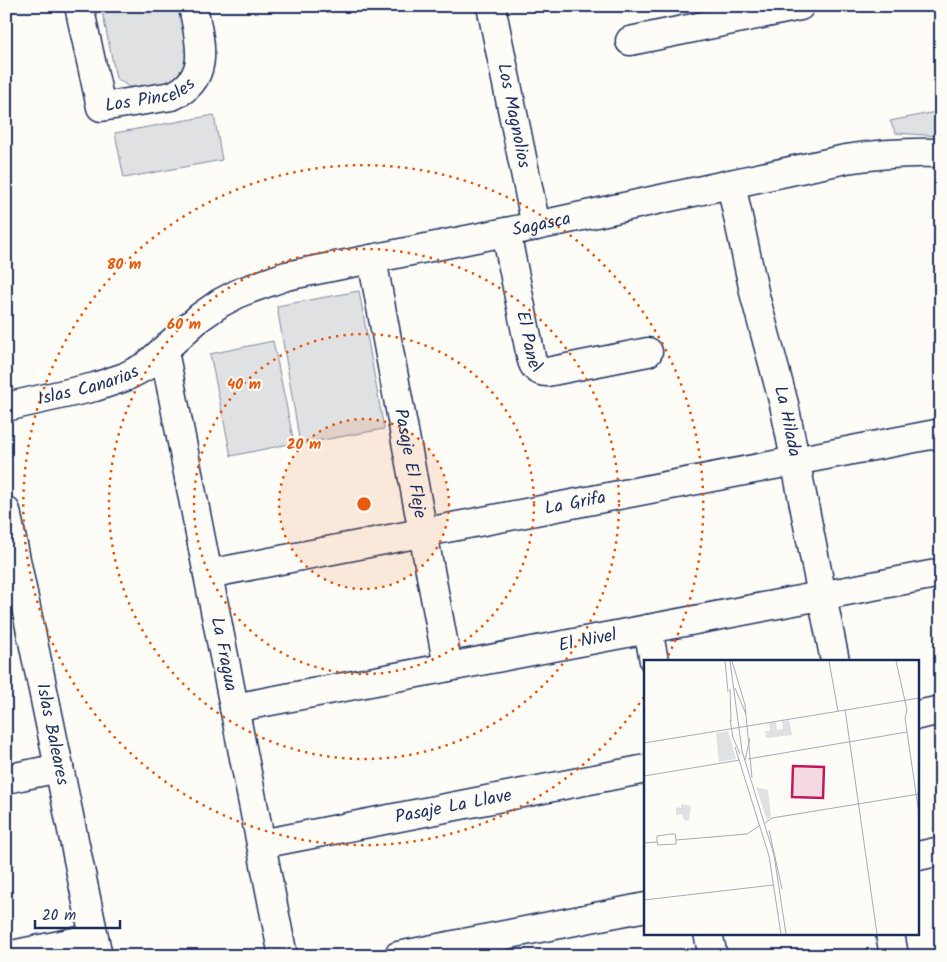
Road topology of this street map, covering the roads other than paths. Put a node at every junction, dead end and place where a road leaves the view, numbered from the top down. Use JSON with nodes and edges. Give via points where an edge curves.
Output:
{"nodes":[{"id":1,"x":79,"y":6,"type":"edge"},
{"id":2,"x":193,"y":6,"type":"edge"},
{"id":3,"x":491,"y":6,"type":"edge"},
{"id":4,"x":800,"y":6,"type":"edge"},
{"id":5,"x":703,"y":16,"type":"edge"},
{"id":6,"x":630,"y":41,"type":"dead end"},
{"id":7,"x":941,"y":153,"type":"edge"},
{"id":8,"x":730,"y":184,"type":"junction"},
{"id":9,"x":536,"y":226,"type":"junction"},
{"id":10,"x":506,"y":232,"type":"junction"},
{"id":11,"x":372,"y":259,"type":"junction"},
{"id":12,"x":164,"y":351,"type":"junction"},
{"id":13,"x":648,"y":352,"type":"dead end"},
{"id":14,"x":6,"y":407,"type":"edge"},
{"id":15,"x":941,"y":433,"type":"edge"},
{"id":16,"x":795,"y":461,"type":"junction"},
{"id":17,"x":6,"y":511,"type":"edge"},
{"id":18,"x":423,"y":533,"type":"junction"},
{"id":19,"x":941,"y":573,"type":"edge"},
{"id":20,"x":208,"y":574,"type":"junction"},
{"id":21,"x":822,"y":596,"type":"junction"},
{"id":22,"x":16,"y":603,"type":"edge"},
{"id":23,"x":648,"y":629,"type":"junction"},
{"id":24,"x":654,"y":660,"type":"edge"},
{"id":25,"x":835,"y":660,"type":"edge"},
{"id":26,"x":448,"y":667,"type":"junction"},
{"id":27,"x":234,"y":708,"type":"junction"},
{"id":28,"x":941,"y":710,"type":"edge"},
{"id":29,"x":920,"y":715,"type":"edge"},
{"id":30,"x":59,"y":768,"type":"junction"},
{"id":31,"x":644,"y":769,"type":"edge"},
{"id":32,"x":6,"y":779,"type":"edge"},
{"id":33,"x":261,"y":844,"type":"junction"},
{"id":34,"x":941,"y":852,"type":"edge"},
{"id":35,"x":920,"y":856,"type":"edge"},
{"id":36,"x":644,"y":907,"type":"edge"},
{"id":37,"x":708,"y":934,"type":"edge"},
{"id":38,"x":890,"y":934,"type":"edge"},
{"id":39,"x":96,"y":947,"type":"edge"},
{"id":40,"x":7,"y":956,"type":"edge"},
{"id":41,"x":283,"y":956,"type":"edge"},
{"id":42,"x":398,"y":956,"type":"edge"},
{"id":43,"x":713,"y":956,"type":"edge"},
{"id":44,"x":894,"y":956,"type":"edge"}],
"edges":[{"from":1,"to":2,"type":"street","name":"Los Pinceles","via":[[100,107],[172,96],[188,86],[201,62]]},
{"from":3,"to":9,"type":"street","name":"Los Magnolios"},
{"from":4,"to":5,"type":"street"},
{"from":5,"to":6,"type":"street"},
{"from":7,"to":8,"type":"street","name":"Sagasca","via":[[882,154],[846,159]]},
{"from":8,"to":9,"type":"street","name":"Sagasca"},
{"from":8,"to":16,"type":"street","name":"La Hilada"},
{"from":9,"to":10,"type":"street","name":"Sagasca"},
{"from":10,"to":11,"type":"street","name":"Sagasca"},
{"from":10,"to":13,"type":"street","name":"El Panel","via":[[534,367],[547,372]]},
{"from":11,"to":12,"type":"street","name":"Sagasca","via":[[286,276],[241,292],[200,317]]},
{"from":11,"to":18,"type":"street","name":"Pasaje El Fleje"},
{"from":12,"to":14,"type":"street","name":"Islas Canarias","via":[[146,366],[110,383]]},
{"from":12,"to":20,"type":"street","name":"La Fragua"},
{"from":15,"to":16,"type":"street","name":"La Grifa"},
{"from":16,"to":18,"type":"street","name":"La Grifa"},
{"from":16,"to":21,"type":"street","name":"La Hilada"},
{"from":17,"to":22,"type":"street","name":"Islas Baleares"},
{"from":18,"to":20,"type":"street","name":"La Grifa"},
{"from":18,"to":26,"type":"street","name":"Pasaje El Fleje"},
{"from":19,"to":21,"type":"street","name":"El Nivel"},
{"from":20,"to":27,"type":"street","name":"La Fragua"},
{"from":21,"to":23,"type":"street","name":"El Nivel"},
{"from":21,"to":25,"type":"street","name":"La Hilada"},
{"from":22,"to":30,"type":"street","name":"Islas Baleares"},
{"from":23,"to":24,"type":"street"},
{"from":23,"to":26,"type":"street","name":"El Nivel"},
{"from":26,"to":27,"type":"street","name":"El Nivel"},
{"from":27,"to":33,"type":"street","name":"La Fragua"},
{"from":28,"to":29,"type":"street"},
{"from":30,"to":32,"type":"street"},
{"from":30,"to":39,"type":"street","name":"Islas Baleares"},
{"from":31,"to":33,"type":"street","name":"Pasaje La Llave"},
{"from":33,"to":41,"type":"street","name":"La Fragua"},
{"from":34,"to":35,"type":"street"},
{"from":36,"to":42,"type":"street"},
{"from":37,"to":43,"type":"street"},
{"from":38,"to":44,"type":"street"},
{"from":39,"to":40,"type":"street"}]}
